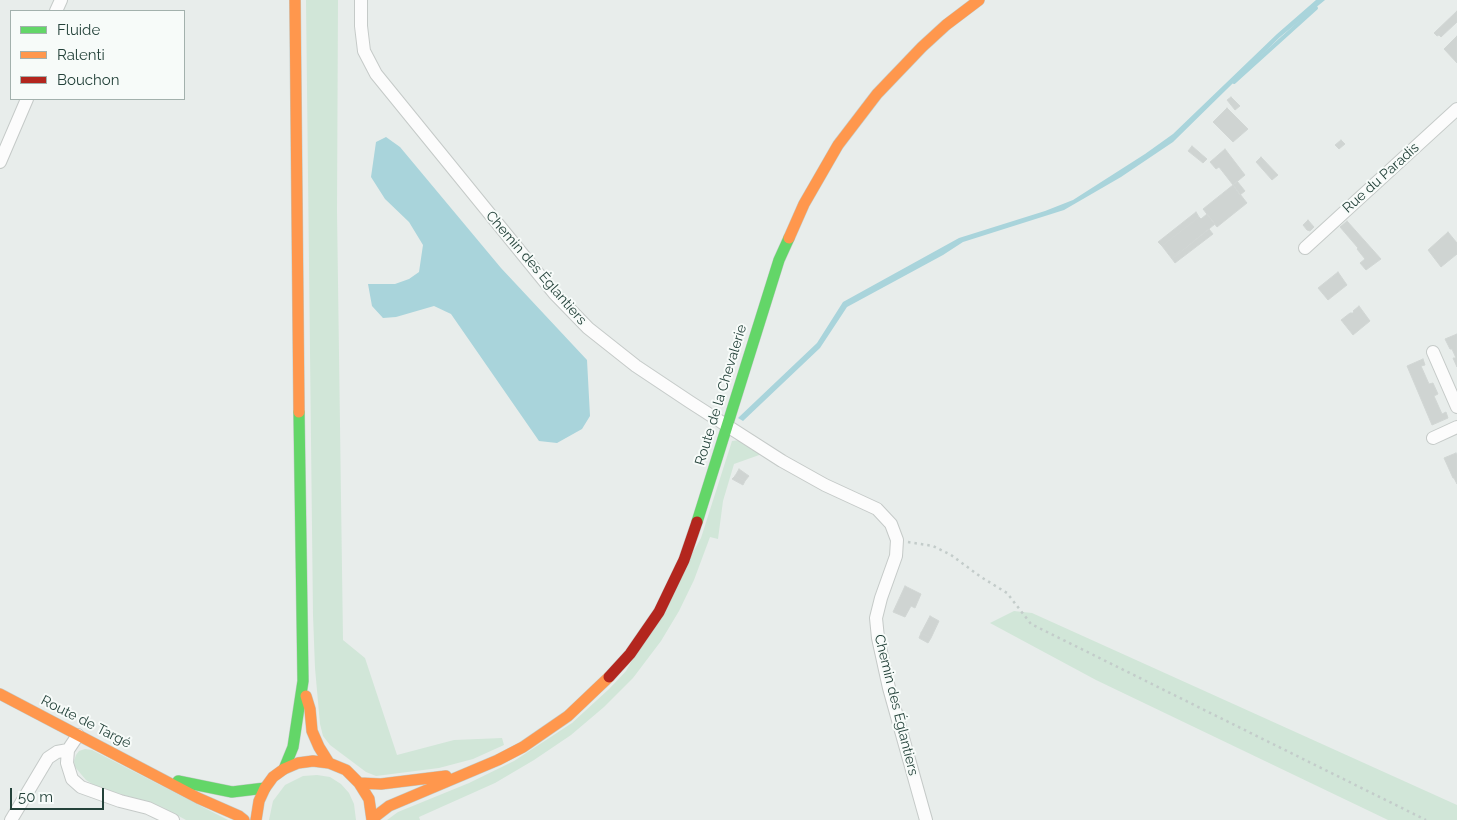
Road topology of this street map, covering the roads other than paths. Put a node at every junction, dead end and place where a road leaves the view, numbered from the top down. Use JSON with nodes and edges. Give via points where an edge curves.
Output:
{"nodes":[{"id":1,"x":295,"y":0,"type":"edge"},
{"id":2,"x":361,"y":0,"type":"edge"},
{"id":3,"x":979,"y":0,"type":"edge"},
{"id":4,"x":27,"y":100,"type":"edge"},
{"id":5,"x":1457,"y":108,"type":"edge"},
{"id":6,"x":0,"y":162,"type":"edge"},
{"id":7,"x":1304,"y":248,"type":"dead end"},
{"id":8,"x":1433,"y":352,"type":"dead end"},
{"id":9,"x":1457,"y":407,"type":"edge"},
{"id":10,"x":728,"y":425,"type":"junction"},
{"id":11,"x":1457,"y":427,"type":"edge"},
{"id":12,"x":1433,"y":438,"type":"dead end"},
{"id":13,"x":303,"y":682,"type":"junction"},
{"id":14,"x":0,"y":694,"type":"edge"},
{"id":15,"x":78,"y":735,"type":"junction"},
{"id":16,"x":68,"y":750,"type":"junction"},
{"id":17,"x":329,"y":762,"type":"junction"},
{"id":18,"x":284,"y":769,"type":"junction"},
{"id":19,"x":468,"y":772,"type":"junction"},
{"id":20,"x":158,"y":777,"type":"junction"},
{"id":21,"x":359,"y":783,"type":"junction"},
{"id":22,"x":265,"y":788,"type":"junction"},
{"id":23,"x":372,"y":819,"type":"edge"},
{"id":24,"x":11,"y":820,"type":"edge"},
{"id":25,"x":174,"y":820,"type":"edge"},
{"id":26,"x":244,"y":820,"type":"edge"},
{"id":27,"x":256,"y":820,"type":"edge"},
{"id":28,"x":926,"y":820,"type":"edge"}],
"edges":[{"from":1,"to":13,"type":"street"},
{"from":2,"to":10,"type":"street","name":"Chemin des Églantiers","via":[[364,51],[376,74],[554,293],[588,328],[636,366]]},
{"from":3,"to":10,"type":"street","name":"Route de la Chevalerie","via":[[901,68],[857,119],[825,166],[779,260]]},
{"from":4,"to":6,"type":"street"},
{"from":5,"to":7,"type":"street","name":"Rue du Paradis"},
{"from":8,"to":9,"type":"street"},
{"from":10,"to":19,"type":"street","name":"Route de la Chevalerie","via":[[684,560],[646,633],[611,675],[568,716],[523,747]]},
{"from":10,"to":28,"type":"street","name":"Chemin des Églantiers","via":[[790,466],[877,509],[891,524],[896,556],[876,618],[878,638]]},
{"from":11,"to":12,"type":"street"},
{"from":13,"to":17,"type":"street","via":[[312,731]]},
{"from":13,"to":18,"type":"street","via":[[292,747]]},
{"from":14,"to":15,"type":"street","name":"Route de Targé"},
{"from":15,"to":16,"type":"street"},
{"from":15,"to":20,"type":"street","name":"Route de Targé"},
{"from":16,"to":24,"type":"street","via":[[48,758]]},
{"from":16,"to":25,"type":"street","via":[[67,763],[72,779],[81,787],[148,808]]},
{"from":17,"to":18,"type":"street","via":[[298,763]]},
{"from":17,"to":21,"type":"street","via":[[346,770]]},
{"from":18,"to":22,"type":"street"},
{"from":19,"to":21,"type":"street","name":"Route de la Chevalerie","via":[[381,784]]},
{"from":19,"to":23,"type":"street","name":"Route de la Chevalerie","via":[[389,806]]},
{"from":20,"to":22,"type":"street","name":"Route de Targé","via":[[232,792]]},
{"from":20,"to":26,"type":"street","name":"Route de Targé"},
{"from":21,"to":23,"type":"street","via":[[369,799]]},
{"from":22,"to":27,"type":"street"}]}
